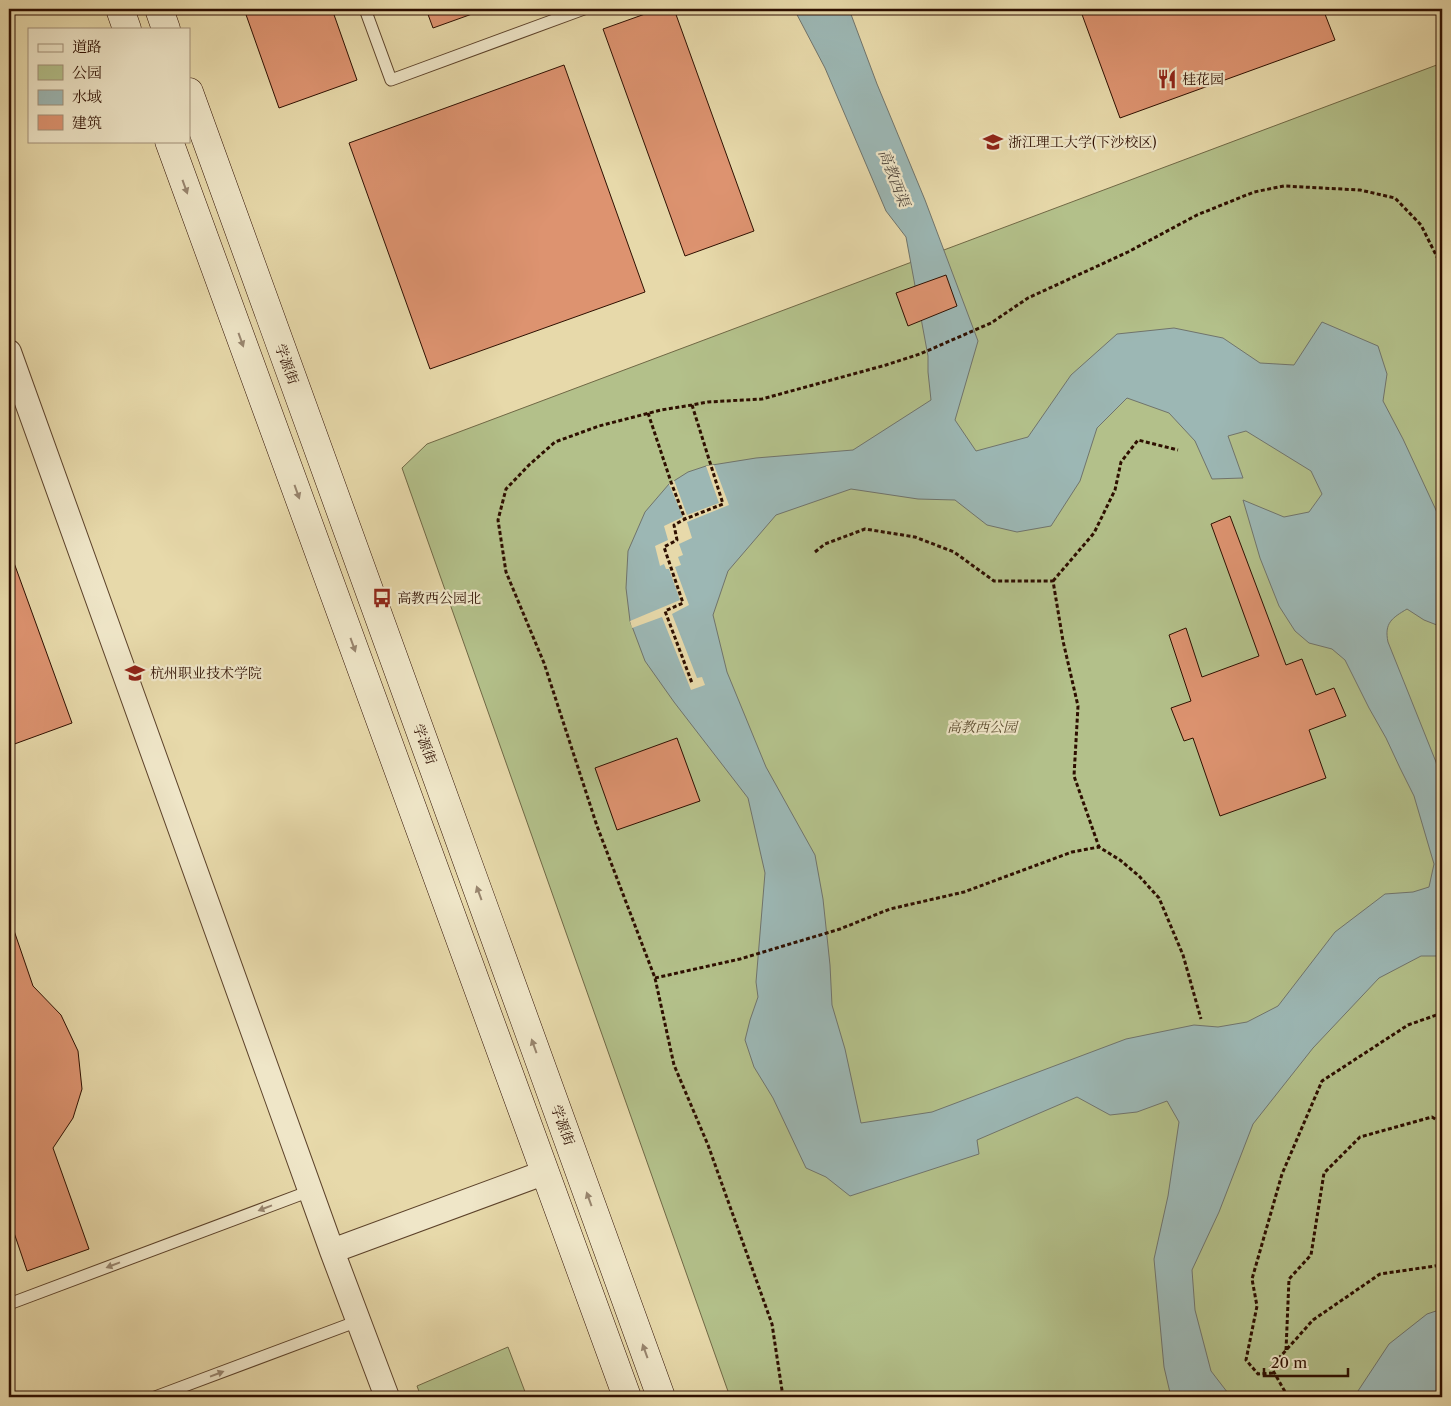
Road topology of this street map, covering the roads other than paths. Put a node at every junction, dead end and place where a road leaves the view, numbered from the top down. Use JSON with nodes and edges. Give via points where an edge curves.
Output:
{"nodes":[{"id":1,"x":120,"y":9,"type":"edge"},
{"id":2,"x":159,"y":9,"type":"edge"},
{"id":3,"x":365,"y":9,"type":"edge"},
{"id":4,"x":584,"y":9,"type":"edge"},
{"id":5,"x":128,"y":28,"type":"edge"},
{"id":6,"x":166,"y":28,"type":"edge"},
{"id":7,"x":190,"y":95,"type":"edge"},
{"id":8,"x":169,"y":142,"type":"edge"},
{"id":9,"x":9,"y":352,"type":"edge"},
{"id":10,"x":546,"y":1172,"type":"junction"},
{"id":11,"x":310,"y":1191,"type":"junction"},
{"id":12,"x":332,"y":1251,"type":"junction"},
{"id":13,"x":9,"y":1304,"type":"edge"},
{"id":14,"x":358,"y":1321,"type":"junction"},
{"id":15,"x":155,"y":1397,"type":"edge"},
{"id":16,"x":386,"y":1397,"type":"edge"},
{"id":17,"x":627,"y":1397,"type":"edge"},
{"id":18,"x":661,"y":1397,"type":"edge"}],
"edges":[{"from":1,"to":5,"type":"main road"},
{"from":2,"to":6,"type":"main road"},
{"from":3,"to":4,"type":"lane","via":[[391,80]]},
{"from":18,"to":7,"type":"main road","name":"学源街","one_way":true},
{"from":8,"to":10,"type":"main road","one_way":true},
{"from":9,"to":11,"type":"street"},
{"from":10,"to":12,"type":"street"},
{"from":10,"to":17,"type":"main road"},
{"from":11,"to":12,"type":"street"},
{"from":11,"to":13,"type":"lane","one_way":true},
{"from":12,"to":14,"type":"street"},
{"from":15,"to":14,"type":"lane","one_way":true},
{"from":14,"to":16,"type":"street"}]}
